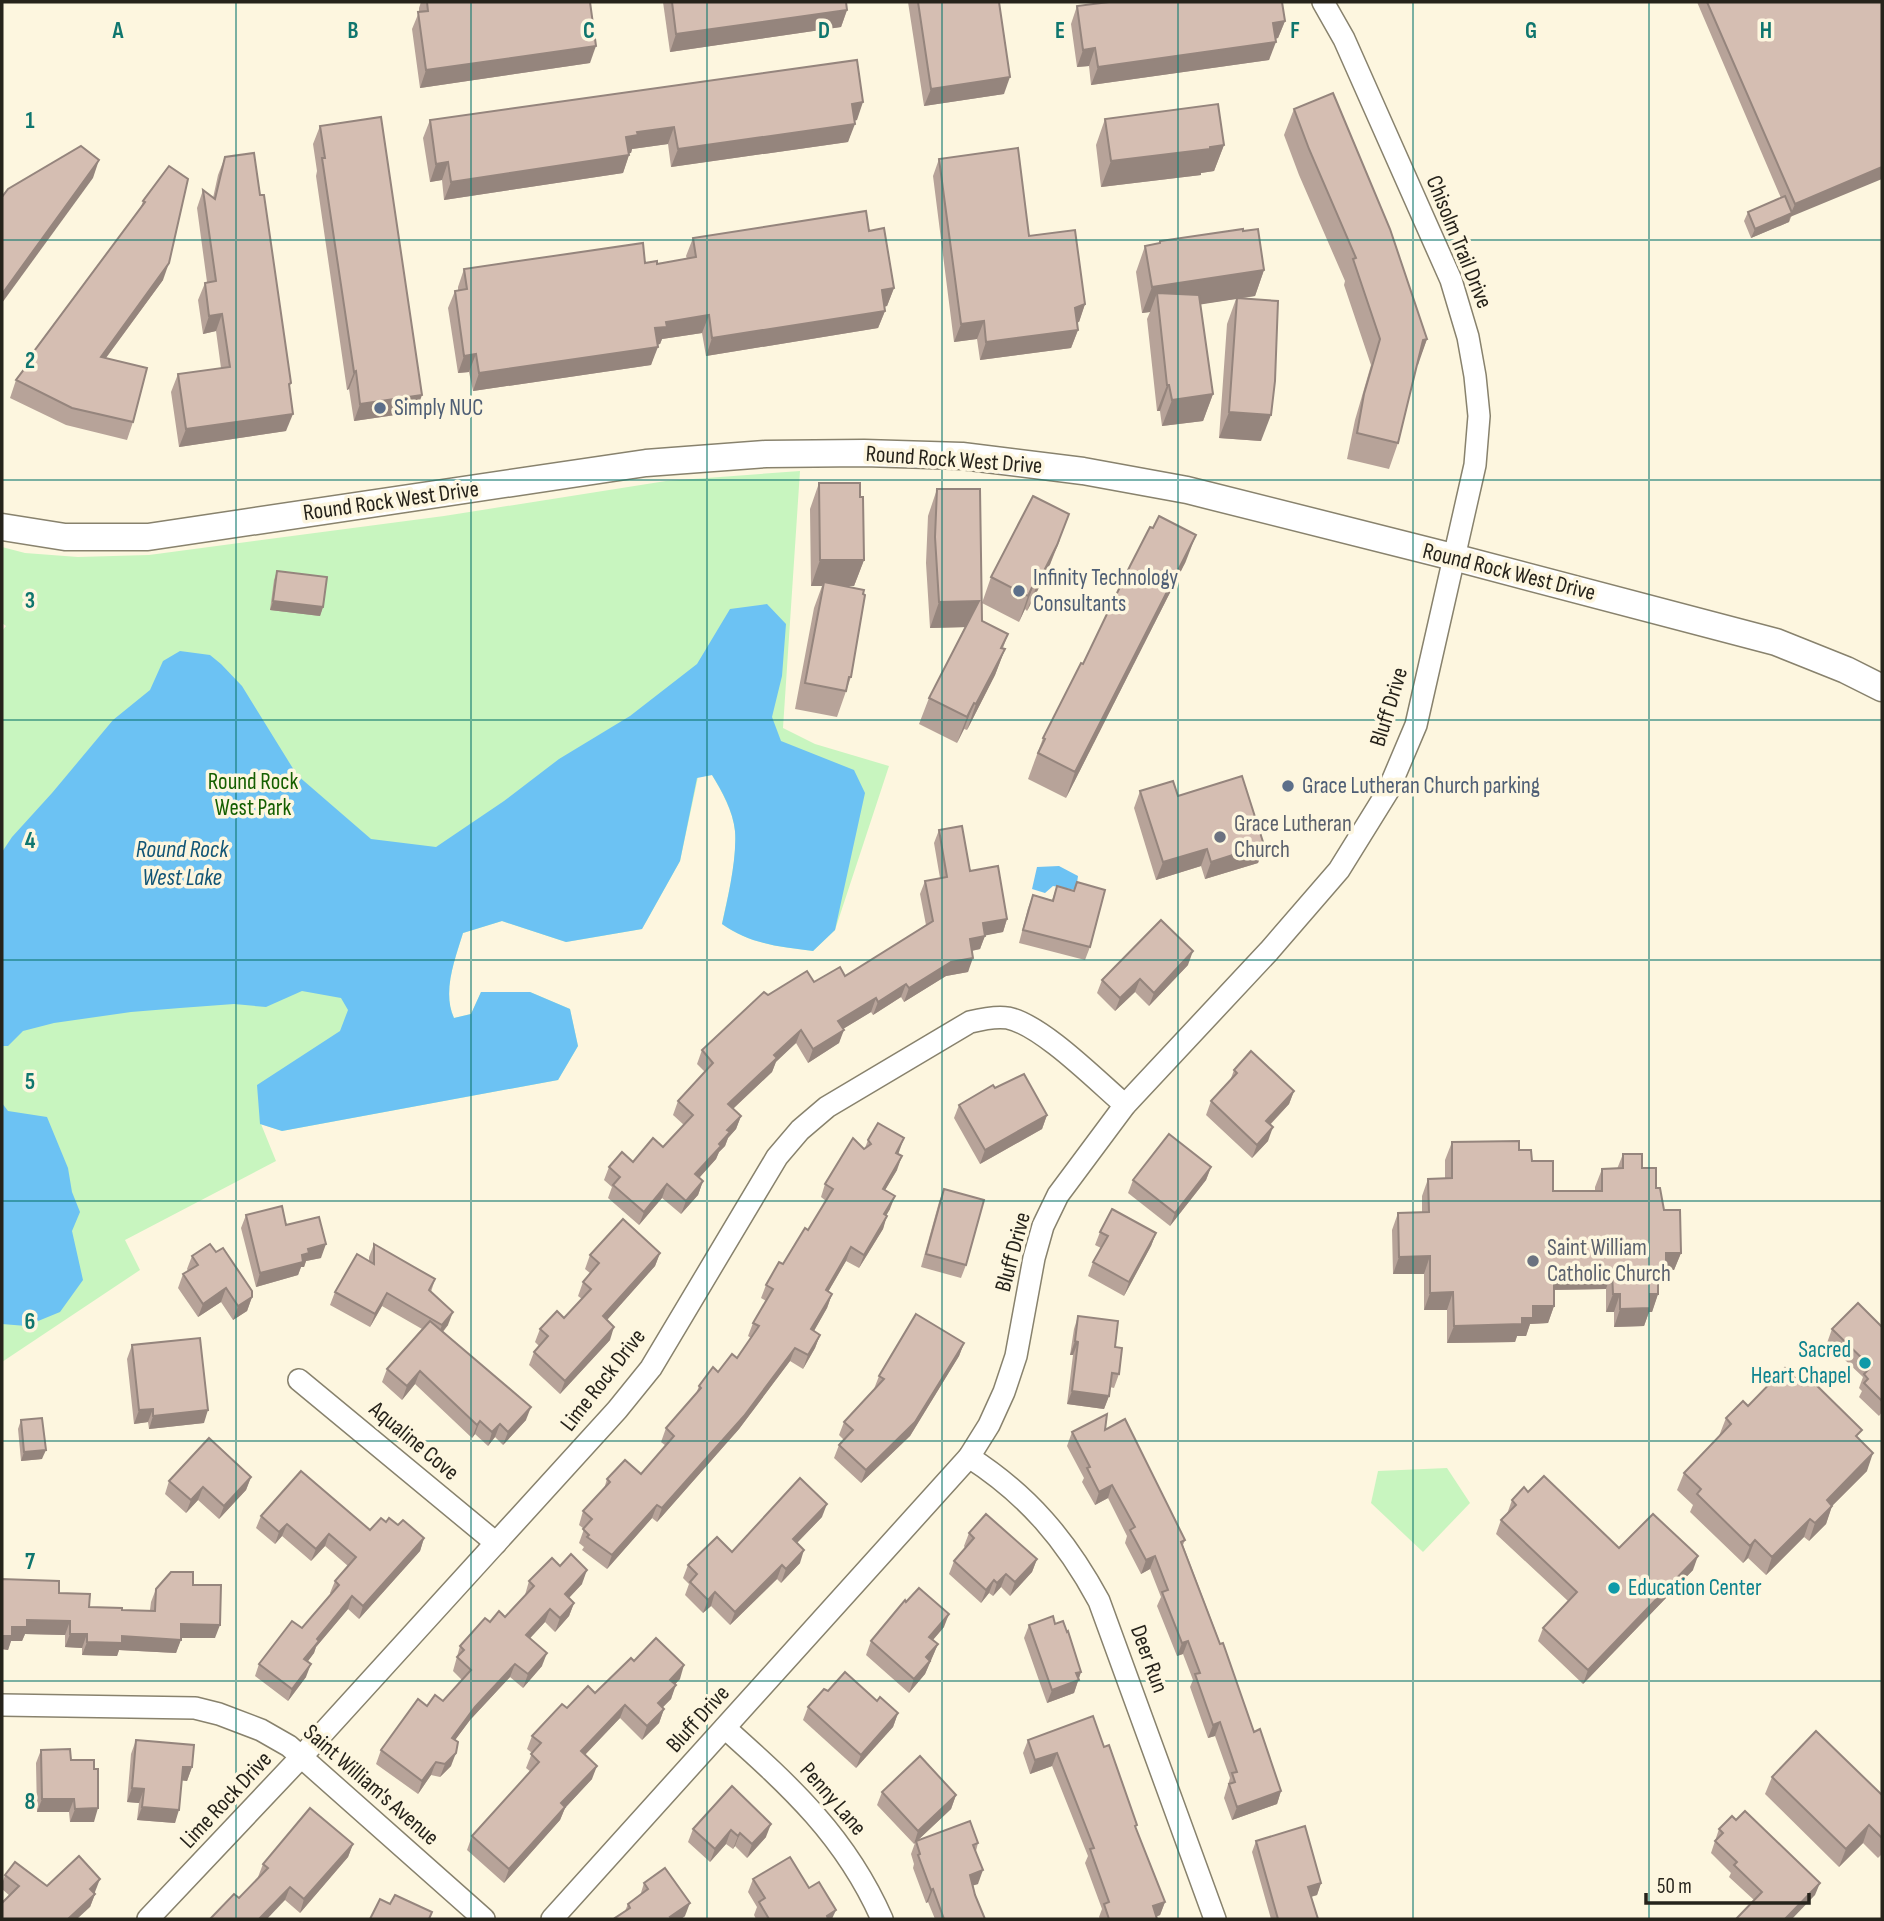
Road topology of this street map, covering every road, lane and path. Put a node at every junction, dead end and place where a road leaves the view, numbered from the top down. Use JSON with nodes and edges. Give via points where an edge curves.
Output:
{"nodes":[{"id":1,"x":1323,"y":2,"type":"edge"},
{"id":2,"x":2,"y":527,"type":"edge"},
{"id":3,"x":1453,"y":557,"type":"junction"},
{"id":4,"x":1882,"y":688,"type":"edge"},
{"id":5,"x":1125,"y":1105,"type":"junction"},
{"id":6,"x":299,"y":1380,"type":"dead end"},
{"id":7,"x":969,"y":1457,"type":"junction"},
{"id":8,"x":496,"y":1543,"type":"junction"},
{"id":9,"x":2,"y":1705,"type":"edge"},
{"id":10,"x":725,"y":1728,"type":"junction"},
{"id":11,"x":302,"y":1756,"type":"junction"},
{"id":12,"x":148,"y":1919,"type":"edge"},
{"id":13,"x":484,"y":1919,"type":"edge"},
{"id":14,"x":552,"y":1919,"type":"edge"},
{"id":15,"x":883,"y":1919,"type":"edge"},
{"id":16,"x":1215,"y":1919,"type":"edge"}],
"edges":[{"from":1,"to":3,"type":"street","name":"Chisolm Trail Drive","via":[[1344,39],[1451,280],[1468,337],[1479,432],[1469,499]]},
{"from":2,"to":3,"type":"street","name":"Round Rock West Drive","via":[[65,537],[148,537],[646,463],[864,453],[962,456],[1083,471],[1186,490]]},
{"from":3,"to":4,"type":"street","name":"Round Rock West Drive","via":[[1776,642]]},
{"from":3,"to":5,"type":"street","name":"Bluff Drive","via":[[1416,725],[1388,791],[1360,838],[1339,870],[1269,951]]},
{"from":5,"to":7,"type":"street","name":"Bluff Drive","via":[[1058,1195],[1043,1226],[1016,1356],[989,1425]]},
{"from":5,"to":8,"type":"street","name":"Lime Rock Drive","via":[[1037,1030],[1007,1018],[989,1018],[970,1022],[827,1107],[800,1129],[777,1157],[651,1367]]},
{"from":6,"to":8,"type":"street","name":"Aqualine Cove"},
{"from":7,"to":10,"type":"street","name":"Bluff Drive"},
{"from":7,"to":16,"type":"street","name":"Deer Run","via":[[1012,1487],[1043,1519],[1080,1566],[1099,1601]]},
{"from":8,"to":11,"type":"street","name":"Lime Rock Drive"},
{"from":9,"to":11,"type":"street","name":"Saint William's Avenue","via":[[195,1708],[261,1730]]},
{"from":10,"to":14,"type":"street","name":"Bluff Drive"},
{"from":10,"to":15,"type":"street","name":"Penny Lane","via":[[830,1830]]},
{"from":11,"to":12,"type":"street","name":"Lime Rock Drive"},
{"from":11,"to":13,"type":"street","name":"Saint William's Avenue"}]}
